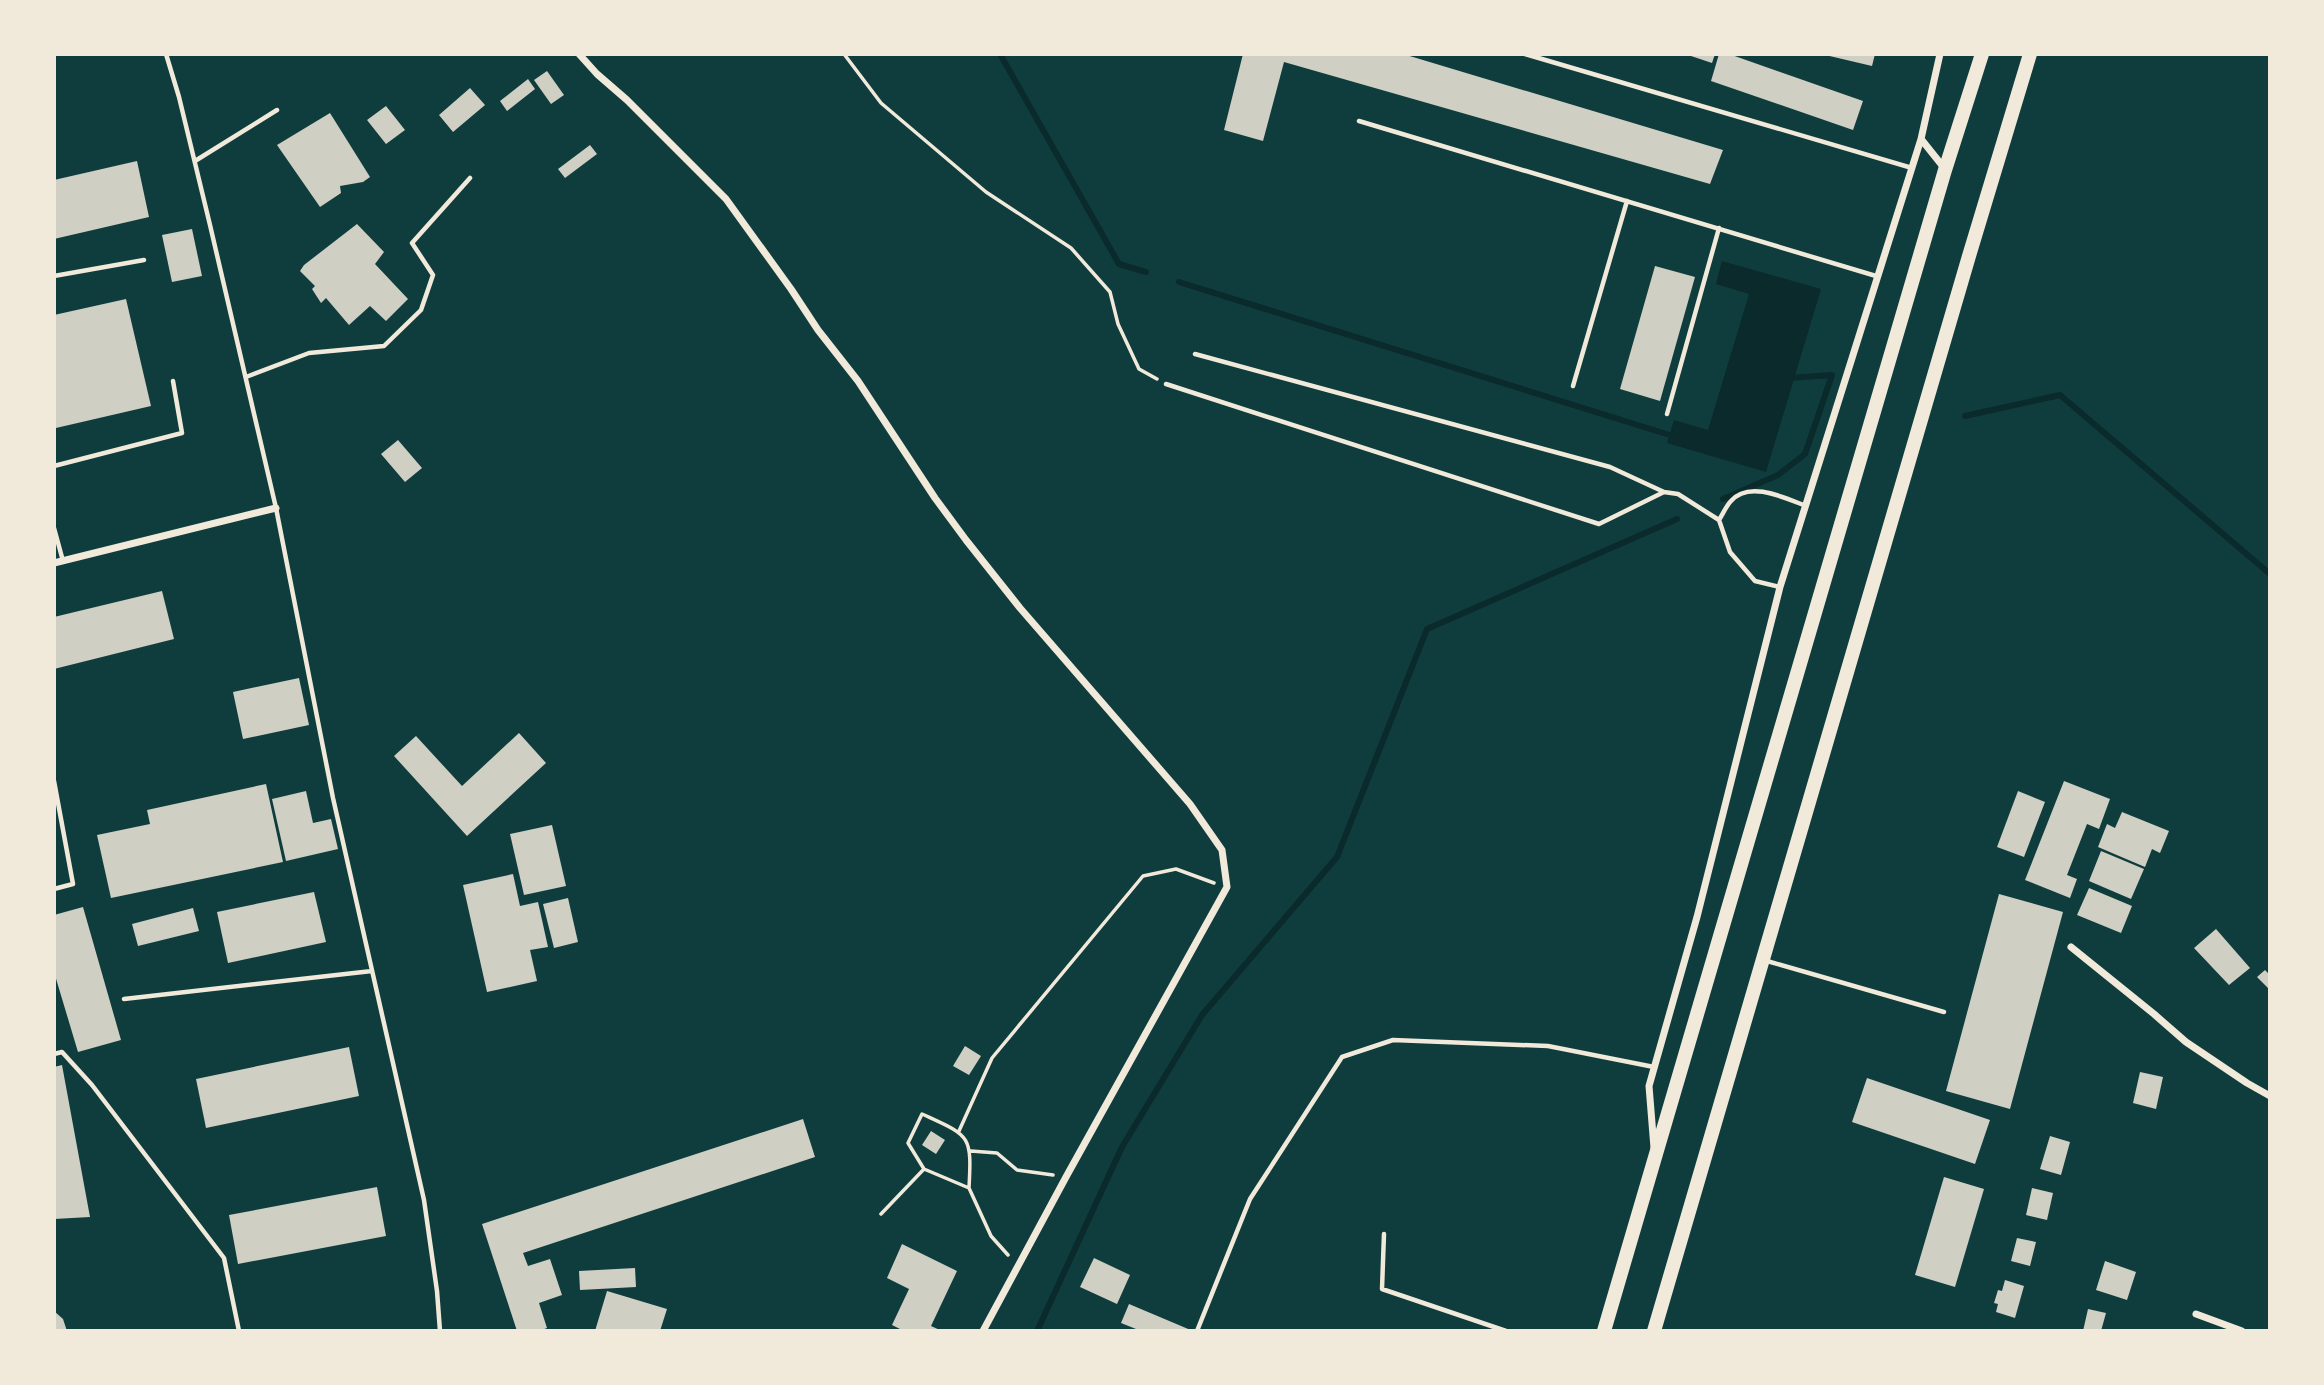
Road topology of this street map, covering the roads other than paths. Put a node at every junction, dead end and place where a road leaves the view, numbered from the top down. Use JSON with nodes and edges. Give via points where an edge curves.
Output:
{"nodes":[{"id":1,"x":166,"y":54,"type":"edge"},
{"id":2,"x":579,"y":54,"type":"edge"},
{"id":3,"x":1525,"y":54,"type":"edge"},
{"id":4,"x":1940,"y":54,"type":"edge"},
{"id":5,"x":1982,"y":54,"type":"edge"},
{"id":6,"x":2030,"y":54,"type":"edge"},
{"id":7,"x":277,"y":110,"type":"dead end"},
{"id":8,"x":1360,"y":121,"type":"dead end"},
{"id":9,"x":1921,"y":139,"type":"junction"},
{"id":10,"x":195,"y":160,"type":"junction"},
{"id":11,"x":1912,"y":168,"type":"junction"},
{"id":12,"x":1945,"y":170,"type":"junction"},
{"id":13,"x":470,"y":178,"type":"dead end"},
{"id":14,"x":1627,"y":201,"type":"junction"},
{"id":15,"x":1719,"y":229,"type":"junction"},
{"id":16,"x":144,"y":260,"type":"dead end"},
{"id":17,"x":54,"y":276,"type":"edge"},
{"id":18,"x":1876,"y":276,"type":"junction"},
{"id":19,"x":1195,"y":354,"type":"dead end"},
{"id":20,"x":246,"y":377,"type":"junction"},
{"id":21,"x":173,"y":381,"type":"dead end"},
{"id":22,"x":1166,"y":384,"type":"road end"},
{"id":23,"x":1573,"y":386,"type":"dead end"},
{"id":24,"x":1667,"y":414,"type":"dead end"},
{"id":25,"x":54,"y":466,"type":"edge"},
{"id":26,"x":1664,"y":492,"type":"junction"},
{"id":27,"x":1805,"y":506,"type":"junction"},
{"id":28,"x":276,"y":508,"type":"junction"},
{"id":29,"x":1719,"y":520,"type":"junction"},
{"id":30,"x":54,"y":528,"type":"edge"},
{"id":31,"x":63,"y":561,"type":"junction"},
{"id":32,"x":54,"y":563,"type":"edge"},
{"id":33,"x":1780,"y":587,"type":"junction"},
{"id":34,"x":54,"y":781,"type":"edge"},
{"id":35,"x":54,"y":889,"type":"edge"},
{"id":36,"x":2071,"y":947,"type":"dead end"},
{"id":37,"x":1763,"y":960,"type":"junction"},
{"id":38,"x":372,"y":971,"type":"junction"},
{"id":39,"x":124,"y":999,"type":"dead end"},
{"id":40,"x":1944,"y":1012,"type":"dead end"},
{"id":41,"x":54,"y":1054,"type":"edge"},
{"id":42,"x":1654,"y":1067,"type":"junction"},
{"id":43,"x":2270,"y":1096,"type":"edge"},
{"id":44,"x":1655,"y":1159,"type":"junction"},
{"id":45,"x":1384,"y":1234,"type":"dead end"},
{"id":46,"x":2196,"y":1314,"type":"dead end"},
{"id":47,"x":239,"y":1331,"type":"edge"},
{"id":48,"x":440,"y":1331,"type":"edge"},
{"id":49,"x":983,"y":1331,"type":"edge"},
{"id":50,"x":1197,"y":1331,"type":"edge"},
{"id":51,"x":1506,"y":1331,"type":"edge"},
{"id":52,"x":1604,"y":1331,"type":"edge"},
{"id":53,"x":1654,"y":1331,"type":"edge"},
{"id":54,"x":2242,"y":1331,"type":"edge"}],
"edges":[{"from":1,"to":10,"type":"lane"},
{"from":2,"to":49,"type":"street","via":[[726,199],[966,540],[1190,804],[1222,850],[1227,887]]},
{"from":3,"to":11,"type":"lane"},
{"from":4,"to":9,"type":"street"},
{"from":5,"to":12,"type":"highway"},
{"from":6,"to":37,"type":"highway"},
{"from":7,"to":10,"type":"lane"},
{"from":8,"to":14,"type":"lane"},
{"from":9,"to":11,"type":"street"},
{"from":9,"to":12,"type":"street"},
{"from":10,"to":20,"type":"lane"},
{"from":11,"to":18,"type":"street"},
{"from":12,"to":44,"type":"highway"},
{"from":13,"to":20,"type":"lane","via":[[412,243],[433,275],[421,310],[384,345],[309,353]]},
{"from":14,"to":15,"type":"lane"},
{"from":14,"to":23,"type":"lane"},
{"from":15,"to":18,"type":"lane"},
{"from":15,"to":24,"type":"lane"},
{"from":16,"to":17,"type":"lane"},
{"from":18,"to":27,"type":"street"},
{"from":19,"to":26,"type":"lane","via":[[1610,467]]},
{"from":20,"to":28,"type":"lane"},
{"from":21,"to":25,"type":"lane","via":[[181,433]]},
{"from":22,"to":26,"type":"lane","via":[[1599,524]]},
{"from":26,"to":29,"type":"lane","via":[[1678,494]]},
{"from":27,"to":29,"type":"lane","via":[[1750,491],[1732,499]]},
{"from":27,"to":33,"type":"street"},
{"from":28,"to":31,"type":"street"},
{"from":28,"to":38,"type":"lane"},
{"from":29,"to":33,"type":"lane","via":[[1730,552],[1755,581]]},
{"from":30,"to":31,"type":"lane"},
{"from":31,"to":32,"type":"street"},
{"from":33,"to":42,"type":"street","via":[[1697,917]]},
{"from":34,"to":35,"type":"lane","via":[[73,884]]},
{"from":36,"to":43,"type":"street","via":[[2186,1042]]},
{"from":37,"to":40,"type":"lane"},
{"from":37,"to":53,"type":"highway"},
{"from":38,"to":39,"type":"lane"},
{"from":38,"to":48,"type":"lane","via":[[424,1200]]},
{"from":41,"to":47,"type":"lane","via":[[62,1052],[92,1085],[223,1258]]},
{"from":42,"to":44,"type":"street","via":[[1649,1086]]},
{"from":42,"to":50,"type":"lane","via":[[1548,1046],[1393,1040],[1342,1057],[1250,1199]]},
{"from":44,"to":52,"type":"highway"},
{"from":45,"to":51,"type":"lane","via":[[1381,1289]]},
{"from":46,"to":54,"type":"street"}]}
